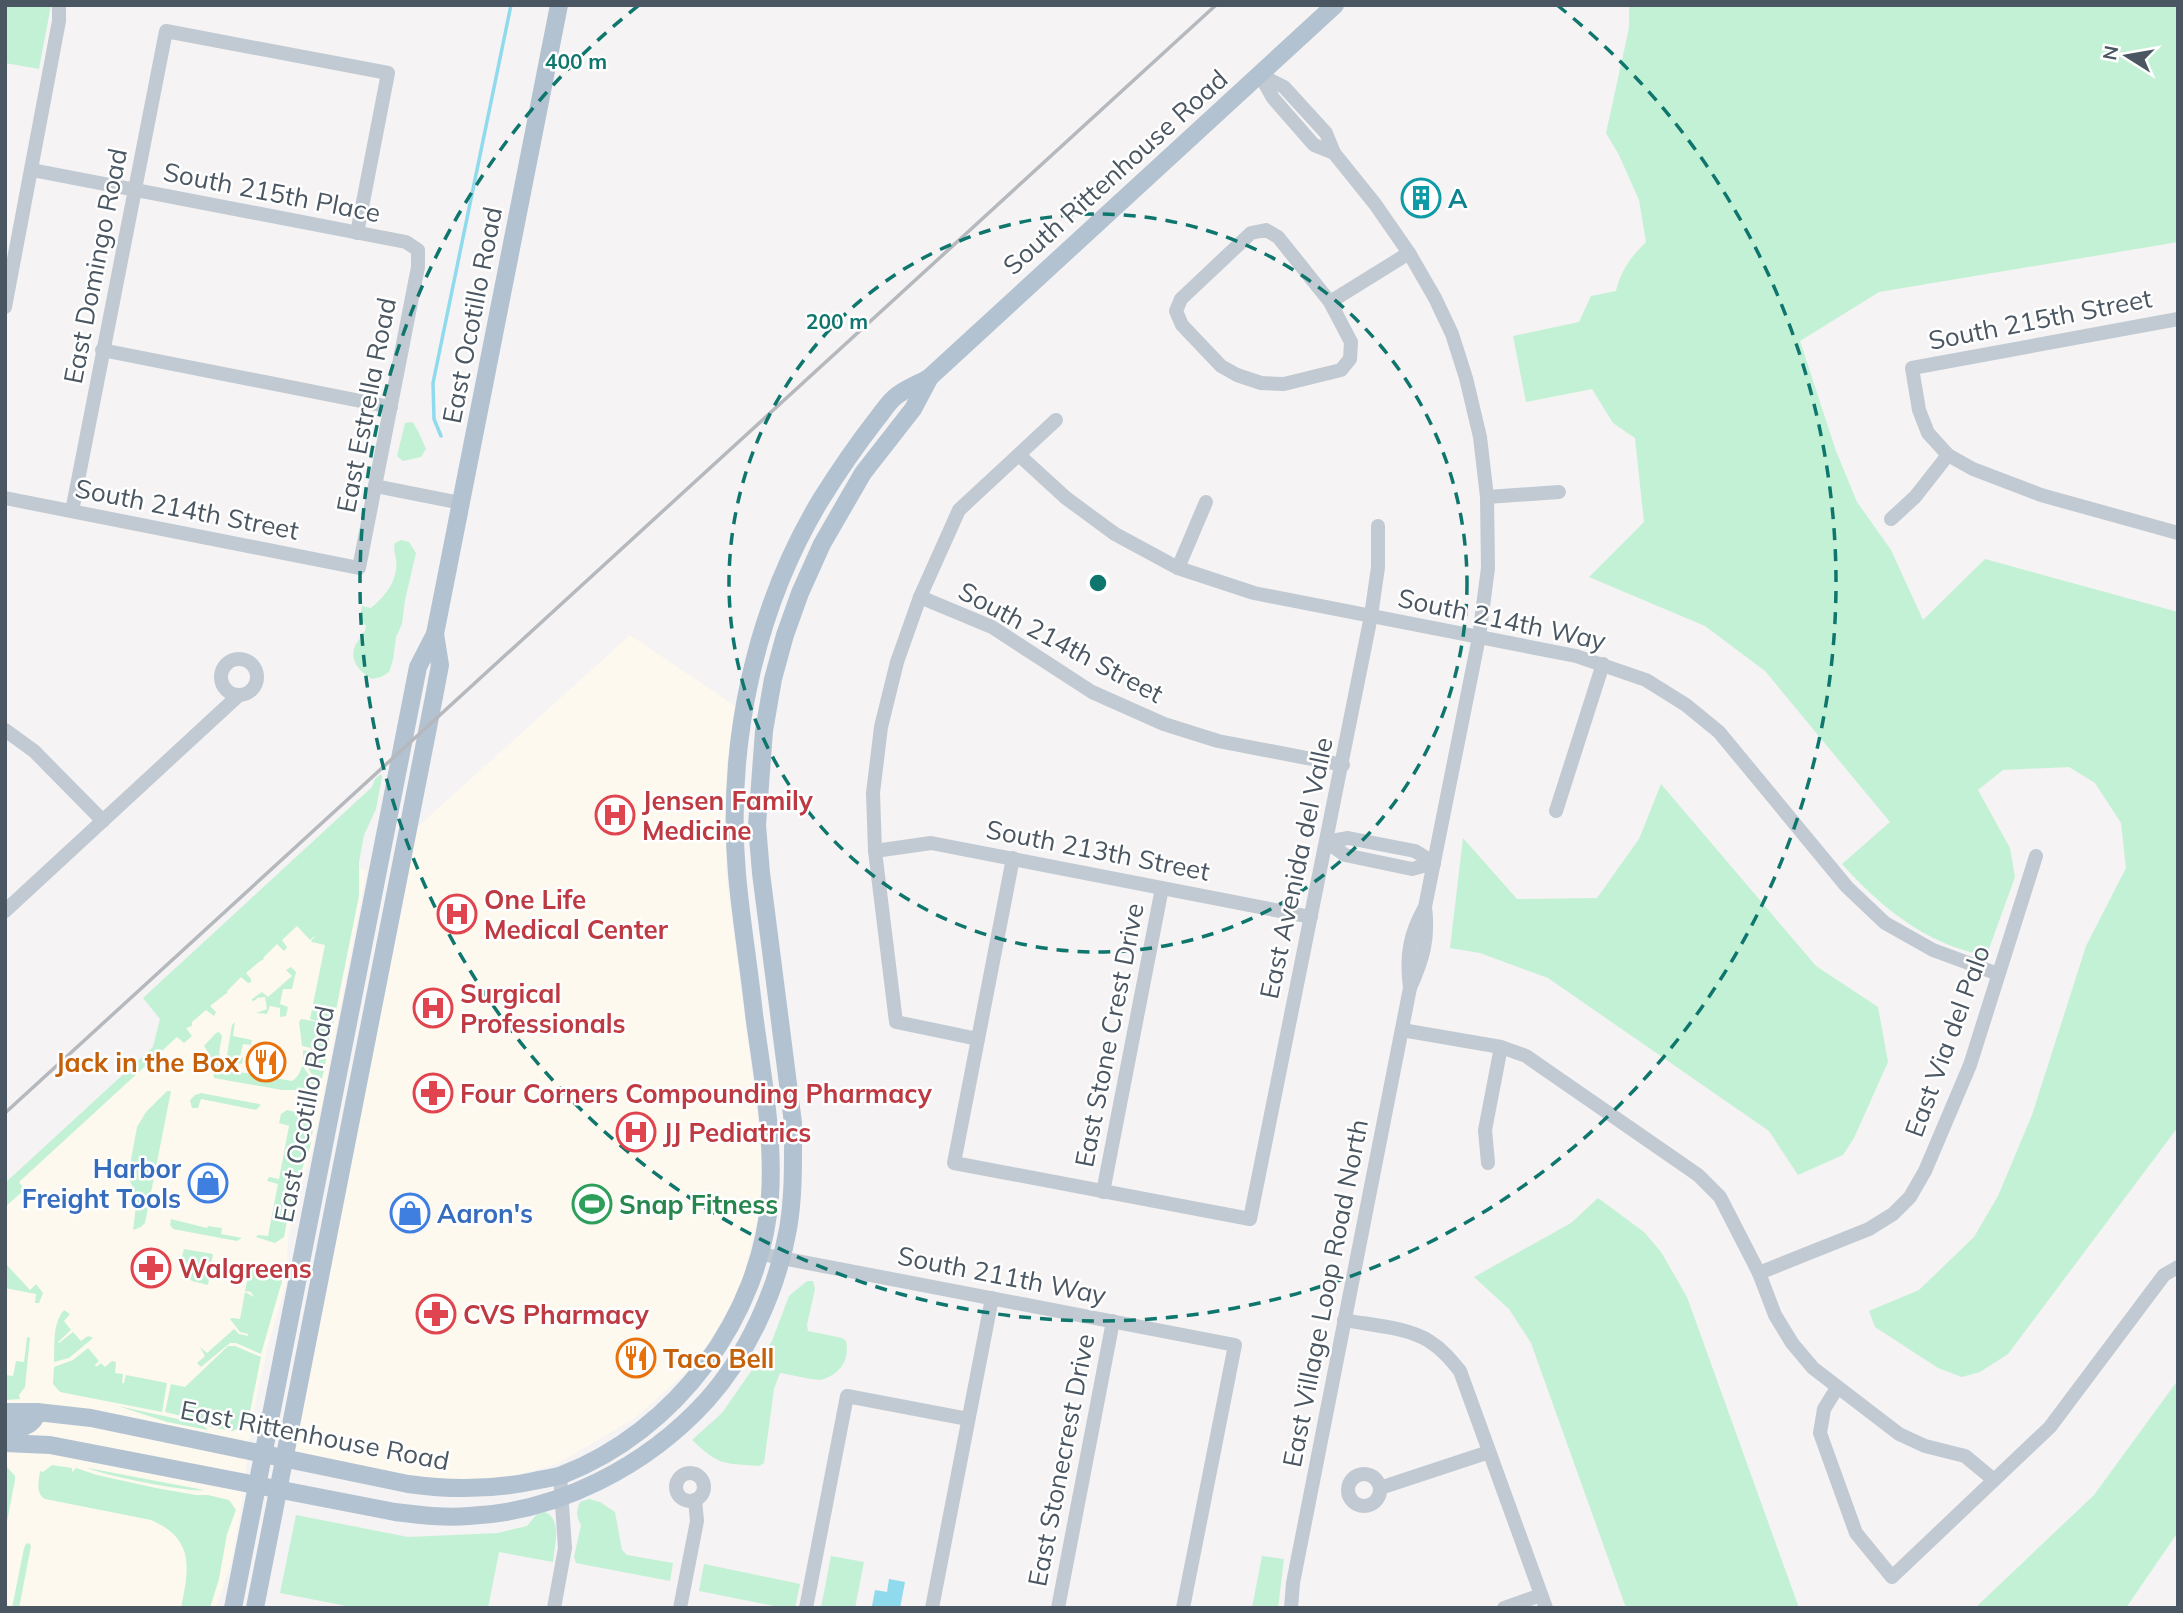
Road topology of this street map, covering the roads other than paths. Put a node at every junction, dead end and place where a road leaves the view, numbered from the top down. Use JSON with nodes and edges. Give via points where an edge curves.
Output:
{"nodes":[{"id":1,"x":59,"y":5,"type":"edge"},
{"id":2,"x":66,"y":5,"type":"edge"},
{"id":3,"x":559,"y":5,"type":"edge"},
{"id":4,"x":1335,"y":5,"type":"edge"},
{"id":5,"x":59,"y":21,"type":"junction"},
{"id":6,"x":1260,"y":75,"type":"junction"},
{"id":7,"x":32,"y":170,"type":"junction"},
{"id":8,"x":135,"y":190,"type":"junction"},
{"id":9,"x":357,"y":233,"type":"junction"},
{"id":10,"x":418,"y":250,"type":"joint"},
{"id":11,"x":1409,"y":253,"type":"junction"},
{"id":12,"x":1331,"y":302,"type":"junction"},
{"id":13,"x":5,"y":307,"type":"edge"},
{"id":14,"x":2178,"y":319,"type":"edge"},
{"id":15,"x":103,"y":351,"type":"junction"},
{"id":16,"x":930,"y":377,"type":"junction"},
{"id":17,"x":391,"y":407,"type":"junction"},
{"id":18,"x":1056,"y":420,"type":"dead end"},
{"id":19,"x":1948,"y":455,"type":"junction"},
{"id":20,"x":1020,"y":456,"type":"junction"},
{"id":21,"x":376,"y":486,"type":"junction"},
{"id":22,"x":1559,"y":492,"type":"dead end"},
{"id":23,"x":1487,"y":497,"type":"junction"},
{"id":24,"x":5,"y":498,"type":"edge"},
{"id":25,"x":1206,"y":502,"type":"dead end"},
{"id":26,"x":461,"y":503,"type":"junction"},
{"id":27,"x":72,"y":511,"type":"junction"},
{"id":28,"x":1891,"y":519,"type":"dead end"},
{"id":29,"x":1378,"y":526,"type":"dead end"},
{"id":30,"x":2178,"y":533,"type":"edge"},
{"id":31,"x":359,"y":568,"type":"joint"},
{"id":32,"x":1178,"y":568,"type":"junction"},
{"id":33,"x":920,"y":597,"type":"junction"},
{"id":34,"x":1371,"y":616,"type":"junction"},
{"id":35,"x":435,"y":634,"type":"junction"},
{"id":36,"x":1479,"y":637,"type":"junction"},
{"id":37,"x":1603,"y":664,"type":"junction"},
{"id":38,"x":239,"y":695,"type":"dead end"},
{"id":39,"x":5,"y":730,"type":"edge"},
{"id":40,"x":1342,"y":765,"type":"junction"},
{"id":41,"x":1556,"y":811,"type":"dead end"},
{"id":42,"x":103,"y":821,"type":"junction"},
{"id":43,"x":1327,"y":842,"type":"junction"},
{"id":44,"x":875,"y":851,"type":"junction"},
{"id":45,"x":2036,"y":856,"type":"dead end"},
{"id":46,"x":1013,"y":858,"type":"junction"},
{"id":47,"x":1434,"y":863,"type":"junction"},
{"id":48,"x":1162,"y":888,"type":"junction"},
{"id":49,"x":5,"y":911,"type":"edge"},
{"id":50,"x":1311,"y":917,"type":"junction"},
{"id":51,"x":1998,"y":974,"type":"junction"},
{"id":52,"x":1402,"y":1030,"type":"junction"},
{"id":53,"x":978,"y":1039,"type":"junction"},
{"id":54,"x":1501,"y":1047,"type":"junction"},
{"id":55,"x":1488,"y":1163,"type":"dead end"},
{"id":56,"x":1104,"y":1192,"type":"junction"},
{"id":57,"x":309,"y":1220,"type":"junction"},
{"id":58,"x":327,"y":1238,"type":"junction"},
{"id":59,"x":761,"y":1254,"type":"junction"},
{"id":60,"x":781,"y":1258,"type":"junction"},
{"id":61,"x":2178,"y":1267,"type":"edge"},
{"id":62,"x":1759,"y":1273,"type":"junction"},
{"id":63,"x":992,"y":1298,"type":"junction"},
{"id":64,"x":1344,"y":1320,"type":"junction"},
{"id":65,"x":1113,"y":1321,"type":"junction"},
{"id":66,"x":1837,"y":1388,"type":"junction"},
{"id":67,"x":5,"y":1412,"type":"edge"},
{"id":68,"x":37,"y":1412,"type":"junction"},
{"id":69,"x":968,"y":1419,"type":"junction"},
{"id":70,"x":5,"y":1430,"type":"edge"},
{"id":71,"x":5,"y":1443,"type":"edge"},
{"id":72,"x":262,"y":1452,"type":"junction"},
{"id":73,"x":1489,"y":1452,"type":"junction"},
{"id":74,"x":285,"y":1459,"type":"junction"},
{"id":75,"x":560,"y":1475,"type":"junction"},
{"id":76,"x":1994,"y":1480,"type":"junction"},
{"id":77,"x":257,"y":1485,"type":"junction"},
{"id":78,"x":1380,"y":1488,"type":"dead end"},
{"id":79,"x":279,"y":1489,"type":"junction"},
{"id":80,"x":563,"y":1497,"type":"junction"},
{"id":81,"x":695,"y":1500,"type":"dead end"},
{"id":82,"x":1543,"y":1601,"type":"edge"},
{"id":83,"x":233,"y":1608,"type":"edge"},
{"id":84,"x":255,"y":1608,"type":"edge"},
{"id":85,"x":554,"y":1608,"type":"edge"},
{"id":86,"x":680,"y":1608,"type":"edge"},
{"id":87,"x":806,"y":1608,"type":"edge"},
{"id":88,"x":932,"y":1608,"type":"edge"},
{"id":89,"x":1058,"y":1608,"type":"edge"},
{"id":90,"x":1183,"y":1608,"type":"edge"},
{"id":91,"x":1291,"y":1608,"type":"edge"},
{"id":92,"x":1504,"y":1608,"type":"edge"}],
"edges":[{"from":1,"to":5,"type":"street"},
{"from":2,"to":5,"type":"street"},
{"from":3,"to":26,"type":"main road","name":"East Ocotillo Road"},
{"from":4,"to":6,"type":"main road","name":"South Rittenhouse Road"},
{"from":5,"to":7,"type":"street"},
{"from":6,"to":11,"type":"street","name":"East Village Loop Road North","via":[[1284,87],[1326,133],[1334,153]]},
{"from":6,"to":16,"type":"main road","name":"South Rittenhouse Road"},
{"from":7,"to":8,"type":"street","name":"South 215th Place"},
{"from":7,"to":13,"type":"street"},
{"from":8,"to":9,"type":"street","name":"South 215th Place"},
{"from":8,"to":9,"type":"street","name":"East Domingo Road","via":[[166,31],[388,74]]},
{"from":8,"to":15,"type":"street","name":"East Domingo Road"},
{"from":9,"to":10,"type":"street","name":"South 215th Place","via":[[406,242]]},
{"from":10,"to":17,"type":"street","name":"East Estrella Road"},
{"from":11,"to":12,"type":"street"},
{"from":11,"to":23,"type":"street","name":"East Village Loop Road North","via":[[1456,346],[1480,438]]},
{"from":12,"to":12,"type":"street","via":[[1351,342],[1350,359],[1340,370],[1284,384],[1261,383],[1221,366],[1182,325],[1176,311],[1181,299],[1251,233],[1266,230],[1279,237]]},
{"from":14,"to":19,"type":"street","name":"South 215th Street","via":[[1912,368],[1928,433]]},
{"from":15,"to":17,"type":"street"},
{"from":15,"to":27,"type":"street","name":"East Domingo Road"},
{"from":16,"to":59,"type":"main road","name":"East Rittenhouse Road","via":[[895,396],[845,459],[808,521],[779,581],[758,644],[744,710],[737,764],[737,872],[772,1162]]},
{"from":16,"to":60,"type":"main road","via":[[913,409],[863,473],[821,544],[785,635],[764,731],[757,825],[793,1124],[791,1211]]},
{"from":17,"to":21,"type":"street","name":"East Estrella Road"},
{"from":18,"to":20,"type":"street"},
{"from":19,"to":28,"type":"street"},
{"from":19,"to":30,"type":"street","via":[[2041,495]]},
{"from":20,"to":32,"type":"street","name":"South 214th Way","via":[[1115,534]]},
{"from":20,"to":33,"type":"street","via":[[959,510]]},
{"from":21,"to":26,"type":"street"},
{"from":21,"to":31,"type":"street","name":"East Estrella Road"},
{"from":22,"to":23,"type":"street"},
{"from":23,"to":36,"type":"street","name":"East Village Loop Road North","via":[[1488,568]]},
{"from":24,"to":27,"type":"street","name":"South 214th Street"},
{"from":25,"to":32,"type":"street"},
{"from":26,"to":35,"type":"main road","name":"East Ocotillo Road"},
{"from":27,"to":31,"type":"street","name":"South 214th Street"},
{"from":29,"to":34,"type":"street","name":"East Avenida del Valle"},
{"from":32,"to":34,"type":"street","name":"South 214th Way","via":[[1254,593]]},
{"from":33,"to":40,"type":"street","name":"South 214th Street","via":[[992,627],[1092,692],[1164,724],[1219,741]]},
{"from":33,"to":44,"type":"street","via":[[881,727],[873,793]]},
{"from":34,"to":36,"type":"street","name":"South 214th Way"},
{"from":34,"to":40,"type":"street","name":"East Avenida del Valle"},
{"from":35,"to":57,"type":"main road","name":"East Ocotillo Road","via":[[418,667]]},
{"from":35,"to":58,"type":"main road","name":"East Ocotillo Road","via":[[440,665],[435,696]]},
{"from":36,"to":37,"type":"street","name":"South 214th Way"},
{"from":36,"to":47,"type":"street","name":"East Village Loop Road North"},
{"from":37,"to":41,"type":"street"},
{"from":37,"to":51,"type":"street","name":"South 214th Way","via":[[1646,680],[1719,732],[1847,887],[1885,923],[1933,950]]},
{"from":38,"to":42,"type":"street"},
{"from":39,"to":42,"type":"street","via":[[34,751]]},
{"from":40,"to":43,"type":"street","name":"East Avenida del Valle"},
{"from":42,"to":49,"type":"street"},
{"from":43,"to":47,"type":"street","via":[[1348,838],[1415,851]]},
{"from":43,"to":50,"type":"street","name":"East Avenida del Valle"},
{"from":44,"to":46,"type":"street","name":"South 213th Street","via":[[931,843]]},
{"from":44,"to":53,"type":"street","via":[[895,1022]]},
{"from":45,"to":51,"type":"street","name":"East Via del Palo"},
{"from":46,"to":48,"type":"street","name":"South 213th Street"},
{"from":46,"to":53,"type":"street"},
{"from":47,"to":52,"type":"street","name":"East Village Loop Road North","via":[[1424,907],[1414,926]]},
{"from":48,"to":50,"type":"street","name":"South 213th Street"},
{"from":48,"to":56,"type":"street","name":"East Stone Crest Drive"},
{"from":50,"to":56,"type":"street","name":"East Avenida del Valle","via":[[1250,1219]]},
{"from":51,"to":62,"type":"street","name":"East Via del Palo","via":[[1970,1065],[1926,1171],[1910,1197],[1869,1229]]},
{"from":52,"to":54,"type":"street"},
{"from":52,"to":64,"type":"street","name":"East Village Loop Road North"},
{"from":53,"to":56,"type":"street","via":[[954,1163]]},
{"from":54,"to":55,"type":"street","via":[[1485,1130]]},
{"from":54,"to":62,"type":"street","via":[[1526,1056],[1698,1175],[1720,1197]]},
{"from":57,"to":58,"type":"main road"},
{"from":57,"to":72,"type":"main road","name":"East Ocotillo Road"},
{"from":58,"to":74,"type":"main road","name":"East Ocotillo Road"},
{"from":59,"to":60,"type":"street","name":"South 211th Way"},
{"from":59,"to":75,"type":"main road","name":"East Rittenhouse Road","via":[[721,1343],[673,1403],[624,1442]]},
{"from":60,"to":63,"type":"street","name":"South 211th Way"},
{"from":60,"to":80,"type":"main road","via":[[744,1348],[707,1400],[641,1457]]},
{"from":61,"to":76,"type":"street","via":[[2164,1275],[2050,1427]]},
{"from":62,"to":66,"type":"street","via":[[1792,1343]]},
{"from":63,"to":65,"type":"street","name":"South 211th Way"},
{"from":63,"to":69,"type":"street"},
{"from":64,"to":73,"type":"street","via":[[1413,1333],[1439,1348],[1460,1371]]},
{"from":64,"to":91,"type":"street","name":"East Village Loop Road North"},
{"from":65,"to":89,"type":"street","name":"East Stonecrest Drive"},
{"from":65,"to":90,"type":"street","name":"South 211th Way","via":[[1234,1345]]},
{"from":66,"to":76,"type":"street","via":[[1899,1434],[1965,1456]]},
{"from":66,"to":76,"type":"street","via":[[1824,1409],[1820,1433],[1856,1533],[1892,1577]]},
{"from":67,"to":68,"type":"main road","name":"East Rittenhouse Road"},
{"from":68,"to":70,"type":"main road","via":[[28,1425]]},
{"from":68,"to":72,"type":"main road","name":"East Rittenhouse Road","via":[[91,1418]]},
{"from":69,"to":87,"type":"street","via":[[847,1396]]},
{"from":69,"to":88,"type":"street"},
{"from":71,"to":77,"type":"main road","via":[[50,1445]]},
{"from":72,"to":74,"type":"main road","name":"East Rittenhouse Road"},
{"from":72,"to":77,"type":"main road","name":"East Ocotillo Road"},
{"from":73,"to":78,"type":"street"},
{"from":73,"to":82,"type":"street"},
{"from":74,"to":75,"type":"main road","name":"East Rittenhouse Road","via":[[442,1488],[476,1489]]},
{"from":74,"to":79,"type":"main road","name":"East Ocotillo Road"},
{"from":75,"to":80,"type":"street"},
{"from":77,"to":79,"type":"main road"},
{"from":77,"to":83,"type":"main road","name":"East Ocotillo Road"},
{"from":79,"to":80,"type":"main road","via":[[432,1516],[471,1516]]},
{"from":79,"to":84,"type":"main road","name":"East Ocotillo Road"},
{"from":80,"to":85,"type":"street","via":[[565,1548]]},
{"from":81,"to":86,"type":"street","via":[[696,1521]]},
{"from":82,"to":92,"type":"street"}]}
